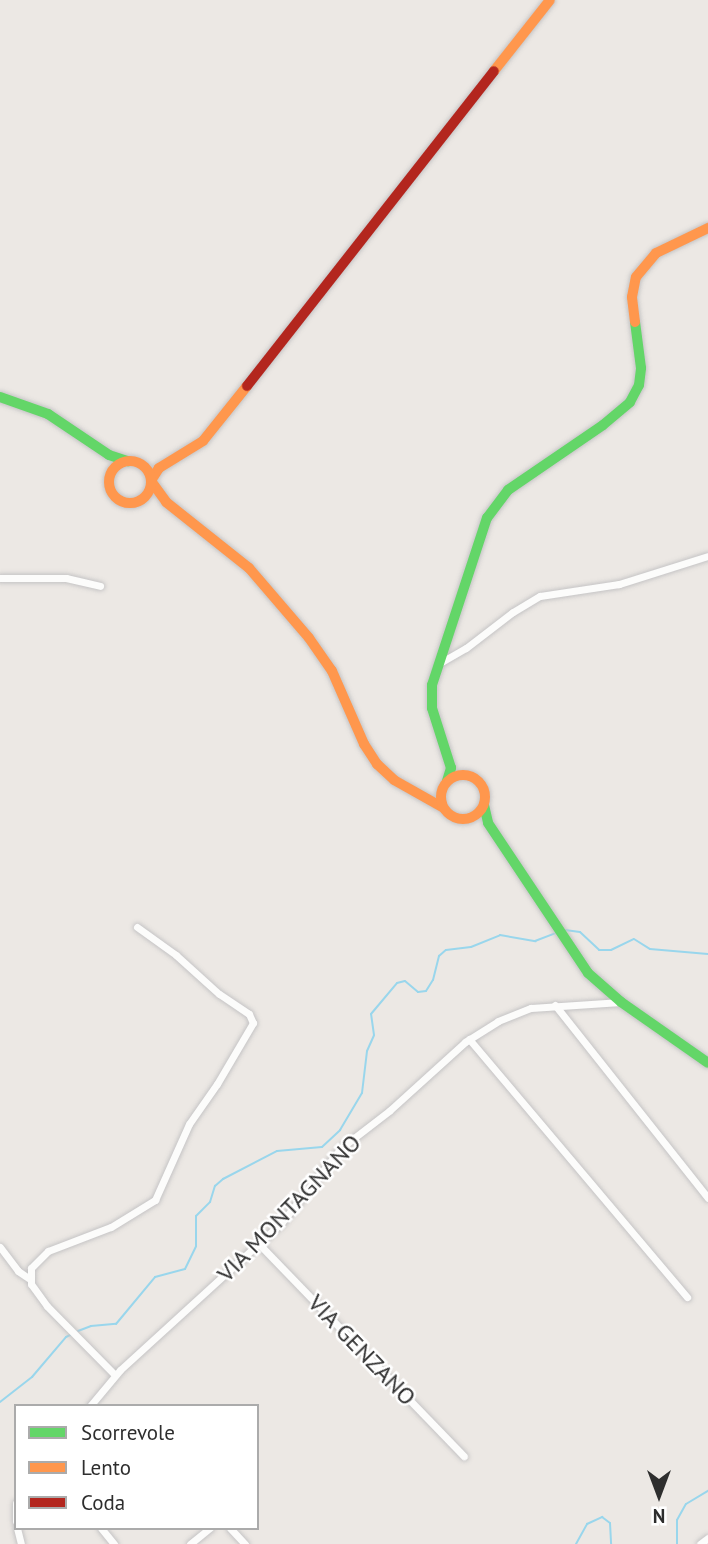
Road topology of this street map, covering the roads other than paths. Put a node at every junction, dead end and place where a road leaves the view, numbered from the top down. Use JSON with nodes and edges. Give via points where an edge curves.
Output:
{"nodes":[{"id":1,"x":551,"y":0,"type":"edge"},
{"id":2,"x":708,"y":228,"type":"edge"},
{"id":3,"x":0,"y":397,"type":"edge"},
{"id":4,"x":98,"y":448,"type":"junction"},
{"id":5,"x":128,"y":461,"type":"junction"},
{"id":6,"x":167,"y":463,"type":"junction"},
{"id":7,"x":144,"y":466,"type":"junction"},
{"id":8,"x":111,"y":473,"type":"junction"},
{"id":9,"x":151,"y":481,"type":"junction"},
{"id":10,"x":140,"y":501,"type":"junction"},
{"id":11,"x":173,"y":508,"type":"junction"},
{"id":12,"x":708,"y":556,"type":"edge"},
{"id":13,"x":0,"y":578,"type":"edge"},
{"id":14,"x":100,"y":586,"type":"dead end"},
{"id":15,"x":437,"y":664,"type":"junction"},
{"id":16,"x":449,"y":761,"type":"junction"},
{"id":17,"x":464,"y":775,"type":"junction"},
{"id":18,"x":444,"y":785,"type":"junction"},
{"id":19,"x":423,"y":795,"type":"junction"},
{"id":20,"x":484,"y":805,"type":"junction"},
{"id":21,"x":442,"y":807,"type":"junction"},
{"id":22,"x":467,"y":819,"type":"junction"},
{"id":23,"x":495,"y":831,"type":"junction"},
{"id":24,"x":136,"y":928,"type":"dead end"},
{"id":25,"x":621,"y":1002,"type":"junction"},
{"id":26,"x":555,"y":1005,"type":"junction"},
{"id":27,"x":469,"y":1039,"type":"junction"},
{"id":28,"x":708,"y":1063,"type":"edge"},
{"id":29,"x":708,"y":1198,"type":"edge"},
{"id":30,"x":259,"y":1244,"type":"junction"},
{"id":31,"x":0,"y":1247,"type":"edge"},
{"id":32,"x":30,"y":1279,"type":"junction"},
{"id":33,"x":687,"y":1297,"type":"dead end"},
{"id":34,"x":115,"y":1375,"type":"junction"},
{"id":35,"x":92,"y":1404,"type":"edge"},
{"id":36,"x":464,"y":1456,"type":"dead end"},
{"id":37,"x":103,"y":1530,"type":"edge"},
{"id":38,"x":208,"y":1530,"type":"edge"},
{"id":39,"x":232,"y":1530,"type":"edge"},
{"id":40,"x":708,"y":1538,"type":"edge"},
{"id":41,"x":114,"y":1544,"type":"edge"},
{"id":42,"x":190,"y":1544,"type":"edge"},
{"id":43,"x":245,"y":1544,"type":"edge"},
{"id":44,"x":700,"y":1544,"type":"edge"}],
"edges":[{"from":1,"to":6,"type":"street","via":[[203,441]]},
{"from":2,"to":15,"type":"street","via":[[656,253],[637,275],[632,297],[641,368],[633,398],[613,418],[497,501],[478,541]]},
{"from":3,"to":4,"type":"street","via":[[48,414]]},
{"from":4,"to":5,"type":"street"},
{"from":4,"to":8,"type":"street"},
{"from":5,"to":7,"type":"street"},
{"from":5,"to":8,"type":"street"},
{"from":6,"to":7,"type":"street"},
{"from":6,"to":9,"type":"street"},
{"from":7,"to":9,"type":"street"},
{"from":8,"to":10,"type":"street","via":[[113,495],[123,502]]},
{"from":9,"to":10,"type":"street","via":[[149,493]]},
{"from":9,"to":11,"type":"street"},
{"from":10,"to":11,"type":"street"},
{"from":11,"to":19,"type":"street","via":[[228,548],[259,579],[321,654],[377,764],[394,780]]},
{"from":12,"to":15,"type":"street","via":[[619,584],[540,596]]},
{"from":13,"to":14,"type":"street","via":[[66,578]]},
{"from":15,"to":16,"type":"street","via":[[431,699]]},
{"from":16,"to":17,"type":"street"},
{"from":16,"to":18,"type":"street"},
{"from":17,"to":18,"type":"street"},
{"from":17,"to":20,"type":"street","via":[[483,787]]},
{"from":18,"to":19,"type":"street","via":[[434,794]]},
{"from":18,"to":21,"type":"street"},
{"from":19,"to":21,"type":"street"},
{"from":20,"to":22,"type":"street"},
{"from":20,"to":23,"type":"street","via":[[486,819]]},
{"from":21,"to":22,"type":"street","via":[[455,818]]},
{"from":22,"to":23,"type":"street","via":[[479,820]]},
{"from":23,"to":25,"type":"street","via":[[590,976]]},
{"from":24,"to":32,"type":"street","via":[[250,1014],[253,1024],[189,1124],[155,1200],[101,1231],[48,1251],[34,1263]]},
{"from":25,"to":26,"type":"street","name":"VIA MONTAGNANO"},
{"from":25,"to":28,"type":"street"},
{"from":26,"to":27,"type":"street","name":"VIA MONTAGNANO","via":[[513,1014]]},
{"from":26,"to":29,"type":"street"},
{"from":27,"to":30,"type":"street","name":"VIA MONTAGNANO","via":[[341,1148]]},
{"from":27,"to":33,"type":"street"},
{"from":30,"to":34,"type":"street","name":"VIA MONTAGNANO"},
{"from":30,"to":36,"type":"street","name":"VIA GENZANO"},
{"from":31,"to":32,"type":"street"},
{"from":32,"to":34,"type":"street","via":[[47,1306]]},
{"from":34,"to":35,"type":"street","name":"VIA MONTAGNANO"},
{"from":37,"to":41,"type":"street"},
{"from":38,"to":42,"type":"street"},
{"from":39,"to":43,"type":"street"},
{"from":40,"to":44,"type":"street"}]}
